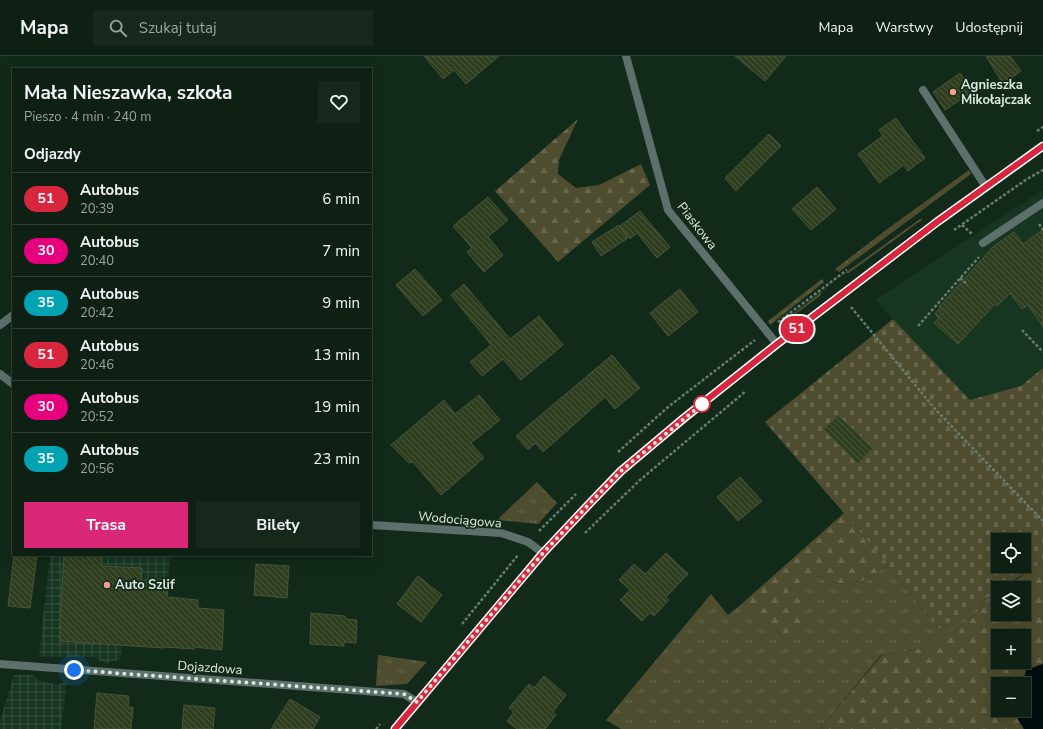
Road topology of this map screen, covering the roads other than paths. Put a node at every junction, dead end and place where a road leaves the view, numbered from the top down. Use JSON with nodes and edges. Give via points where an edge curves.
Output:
{"nodes":[{"id":1,"x":626,"y":56,"type":"edge"},
{"id":2,"x":922,"y":90,"type":"dead end"},
{"id":3,"x":1043,"y":146,"type":"edge"},
{"id":4,"x":986,"y":187,"type":"junction"},
{"id":5,"x":1043,"y":203,"type":"edge"},
{"id":6,"x":983,"y":244,"type":"road end"},
{"id":7,"x":12,"y":316,"type":"edge"},
{"id":8,"x":0,"y":325,"type":"edge"},
{"id":9,"x":777,"y":344,"type":"junction"},
{"id":10,"x":0,"y":374,"type":"edge"},
{"id":11,"x":12,"y":383,"type":"edge"},
{"id":12,"x":372,"y":525,"type":"edge"},
{"id":13,"x":543,"y":553,"type":"junction"},
{"id":14,"x":0,"y":664,"type":"edge"},
{"id":15,"x":417,"y":702,"type":"junction"},
{"id":16,"x":395,"y":729,"type":"edge"}],
"edges":[{"from":1,"to":9,"type":"street","name":"Piaskowa","via":[[668,210]]},
{"from":2,"to":4,"type":"street"},
{"from":3,"to":4,"type":"main road"},
{"from":4,"to":9,"type":"main road"},
{"from":5,"to":6,"type":"street"},
{"from":7,"to":8,"type":"street"},
{"from":9,"to":13,"type":"main road","via":[[621,471]]},
{"from":10,"to":11,"type":"street"},
{"from":12,"to":13,"type":"street","name":"Wodociągowa","via":[[501,533],[528,542]]},
{"from":13,"to":15,"type":"main road"},
{"from":14,"to":15,"type":"street","name":"Dojazdowa","via":[[404,694]]},
{"from":15,"to":16,"type":"main road"}]}
